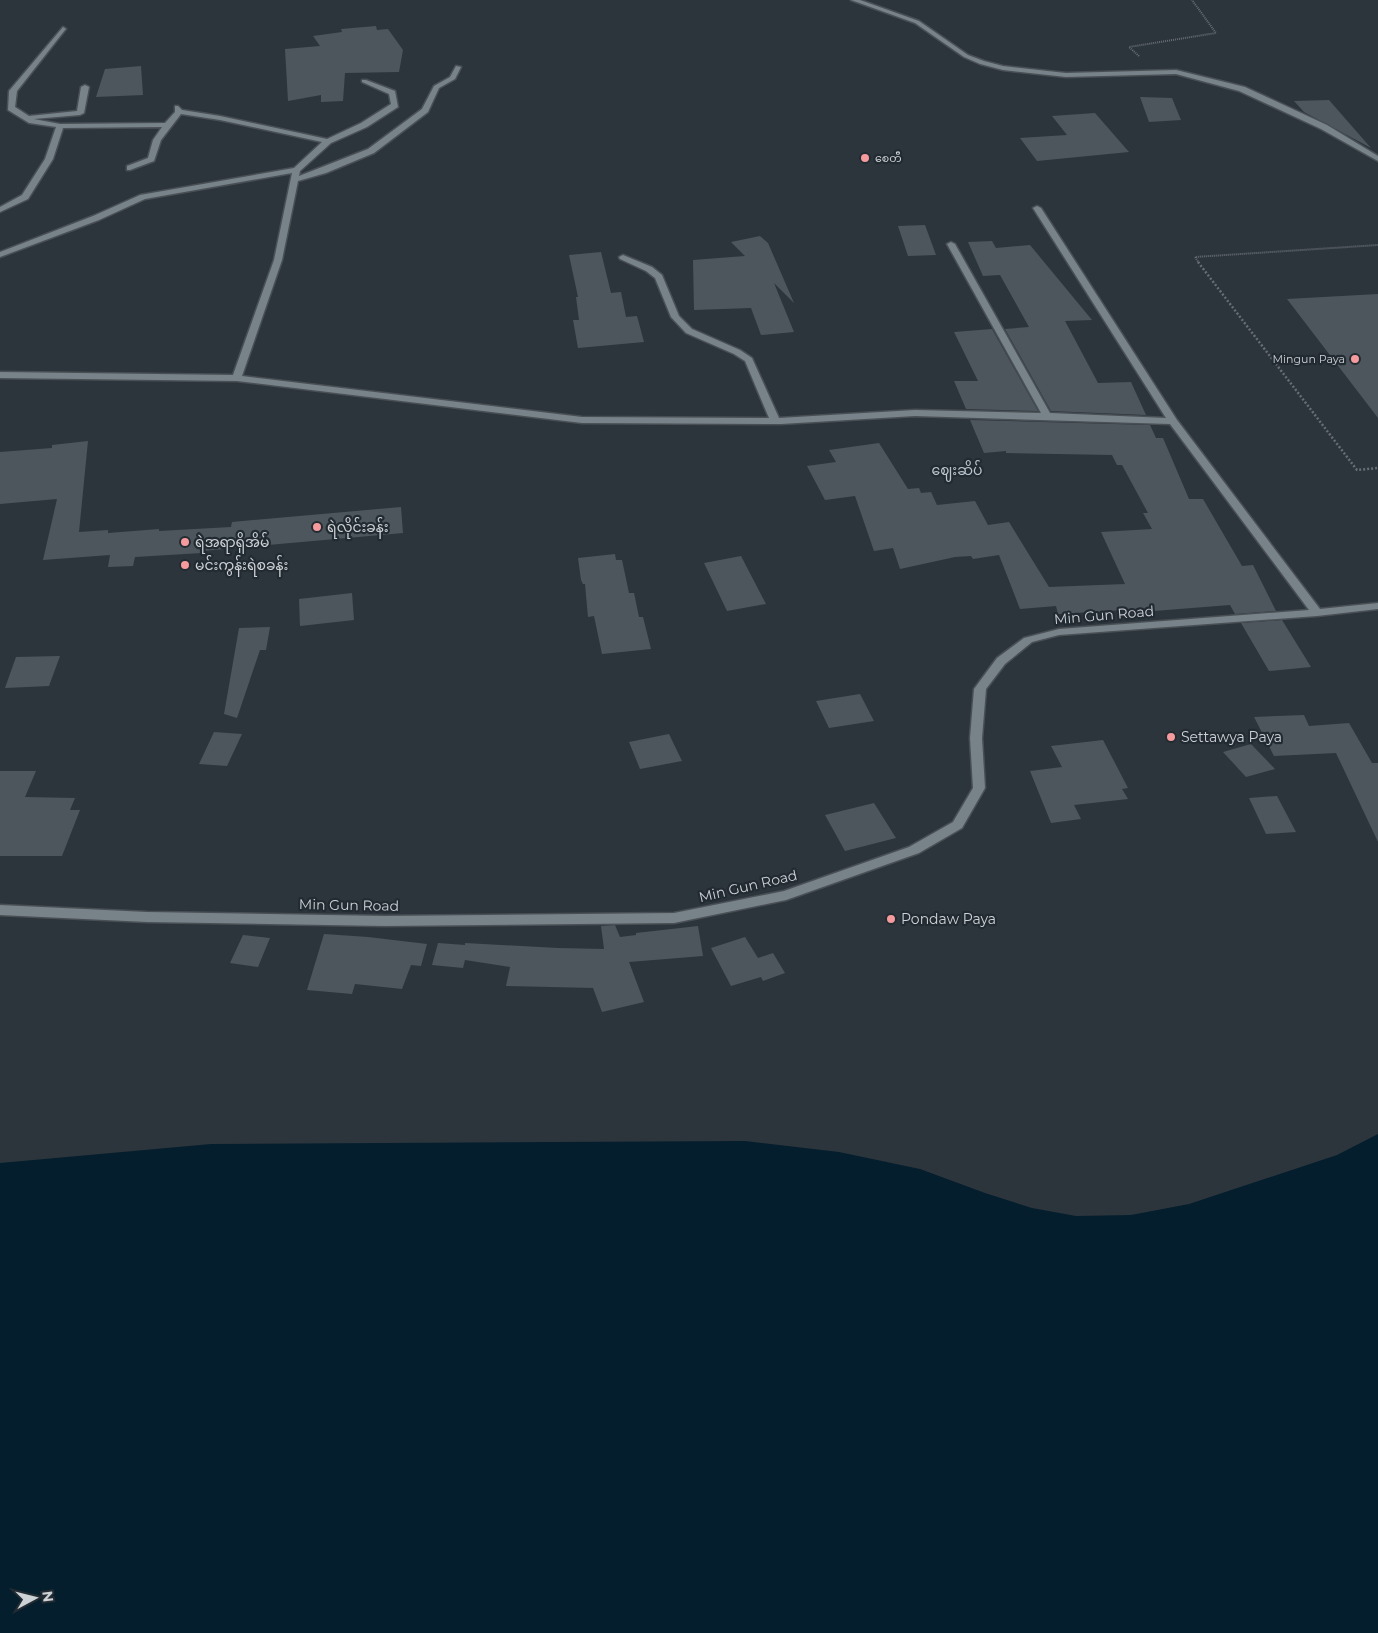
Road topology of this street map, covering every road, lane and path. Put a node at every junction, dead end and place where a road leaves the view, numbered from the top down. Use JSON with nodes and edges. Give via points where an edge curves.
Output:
{"nodes":[{"id":1,"x":854,"y":0,"type":"edge"},
{"id":2,"x":1192,"y":0,"type":"edge"},
{"id":3,"x":63,"y":29,"type":"dead end"},
{"id":4,"x":458,"y":66,"type":"dead end"},
{"id":5,"x":1156,"y":72,"type":"junction"},
{"id":6,"x":364,"y":81,"type":"dead end"},
{"id":7,"x":86,"y":87,"type":"dead end"},
{"id":8,"x":25,"y":117,"type":"junction"},
{"id":9,"x":167,"y":125,"type":"junction"},
{"id":10,"x":60,"y":126,"type":"junction"},
{"id":11,"x":328,"y":141,"type":"junction"},
{"id":12,"x":1378,"y":159,"type":"edge"},
{"id":13,"x":130,"y":168,"type":"dead end"},
{"id":14,"x":296,"y":170,"type":"junction"},
{"id":15,"x":294,"y":180,"type":"junction"},
{"id":16,"x":1037,"y":208,"type":"dead end"},
{"id":17,"x":0,"y":210,"type":"edge"},
{"id":18,"x":951,"y":244,"type":"dead end"},
{"id":19,"x":1378,"y":245,"type":"edge"},
{"id":20,"x":0,"y":255,"type":"edge"},
{"id":21,"x":622,"y":257,"type":"dead end"},
{"id":22,"x":0,"y":376,"type":"edge"},
{"id":23,"x":236,"y":378,"type":"junction"},
{"id":24,"x":1047,"y":416,"type":"junction"},
{"id":25,"x":775,"y":421,"type":"junction"},
{"id":26,"x":1173,"y":421,"type":"junction"},
{"id":27,"x":1378,"y":468,"type":"edge"},
{"id":28,"x":1378,"y":606,"type":"edge"},
{"id":29,"x":1317,"y":612,"type":"junction"},
{"id":30,"x":0,"y":910,"type":"edge"}],
"edges":[{"from":1,"to":5,"type":"street","via":[[916,22],[982,63],[1066,75]]},
{"from":2,"to":5,"type":"path","via":[[1216,33],[1129,46]]},
{"from":3,"to":8,"type":"street","via":[[13,91],[8,109]]},
{"from":4,"to":15,"type":"street","via":[[453,78],[436,87],[425,110],[371,151]]},
{"from":5,"to":12,"type":"street","via":[[1176,72],[1242,89],[1324,128]]},
{"from":6,"to":11,"type":"street","via":[[392,93],[395,105],[364,125]]},
{"from":7,"to":8,"type":"street","via":[[80,113]]},
{"from":8,"to":10,"type":"street","via":[[32,122]]},
{"from":9,"to":10,"type":"street"},
{"from":9,"to":11,"type":"street","via":[[179,110]]},
{"from":9,"to":13,"type":"street","via":[[157,140],[151,159]]},
{"from":10,"to":17,"type":"street","via":[[49,159],[25,197]]},
{"from":11,"to":14,"type":"street"},
{"from":14,"to":15,"type":"street"},
{"from":14,"to":20,"type":"street","via":[[143,197]]},
{"from":15,"to":23,"type":"street","via":[[278,260]]},
{"from":16,"to":26,"type":"street"},
{"from":18,"to":24,"type":"street"},
{"from":19,"to":27,"type":"path","via":[[1195,257],[1357,470]]},
{"from":21,"to":25,"type":"street","via":[[659,277],[675,317],[689,331],[749,360]]},
{"from":22,"to":23,"type":"street"},
{"from":23,"to":25,"type":"street","via":[[582,420]]},
{"from":24,"to":25,"type":"street","via":[[915,413]]},
{"from":24,"to":26,"type":"street"},
{"from":26,"to":29,"type":"street"},
{"from":28,"to":29,"type":"street","name":"Min Gun Road"},
{"from":29,"to":30,"type":"street","name":"Min Gun Road","via":[[1059,632],[1028,640],[1001,661],[980,689],[976,738],[980,788],[958,825],[914,850],[786,895],[674,918],[384,921],[147,917]]}]}
